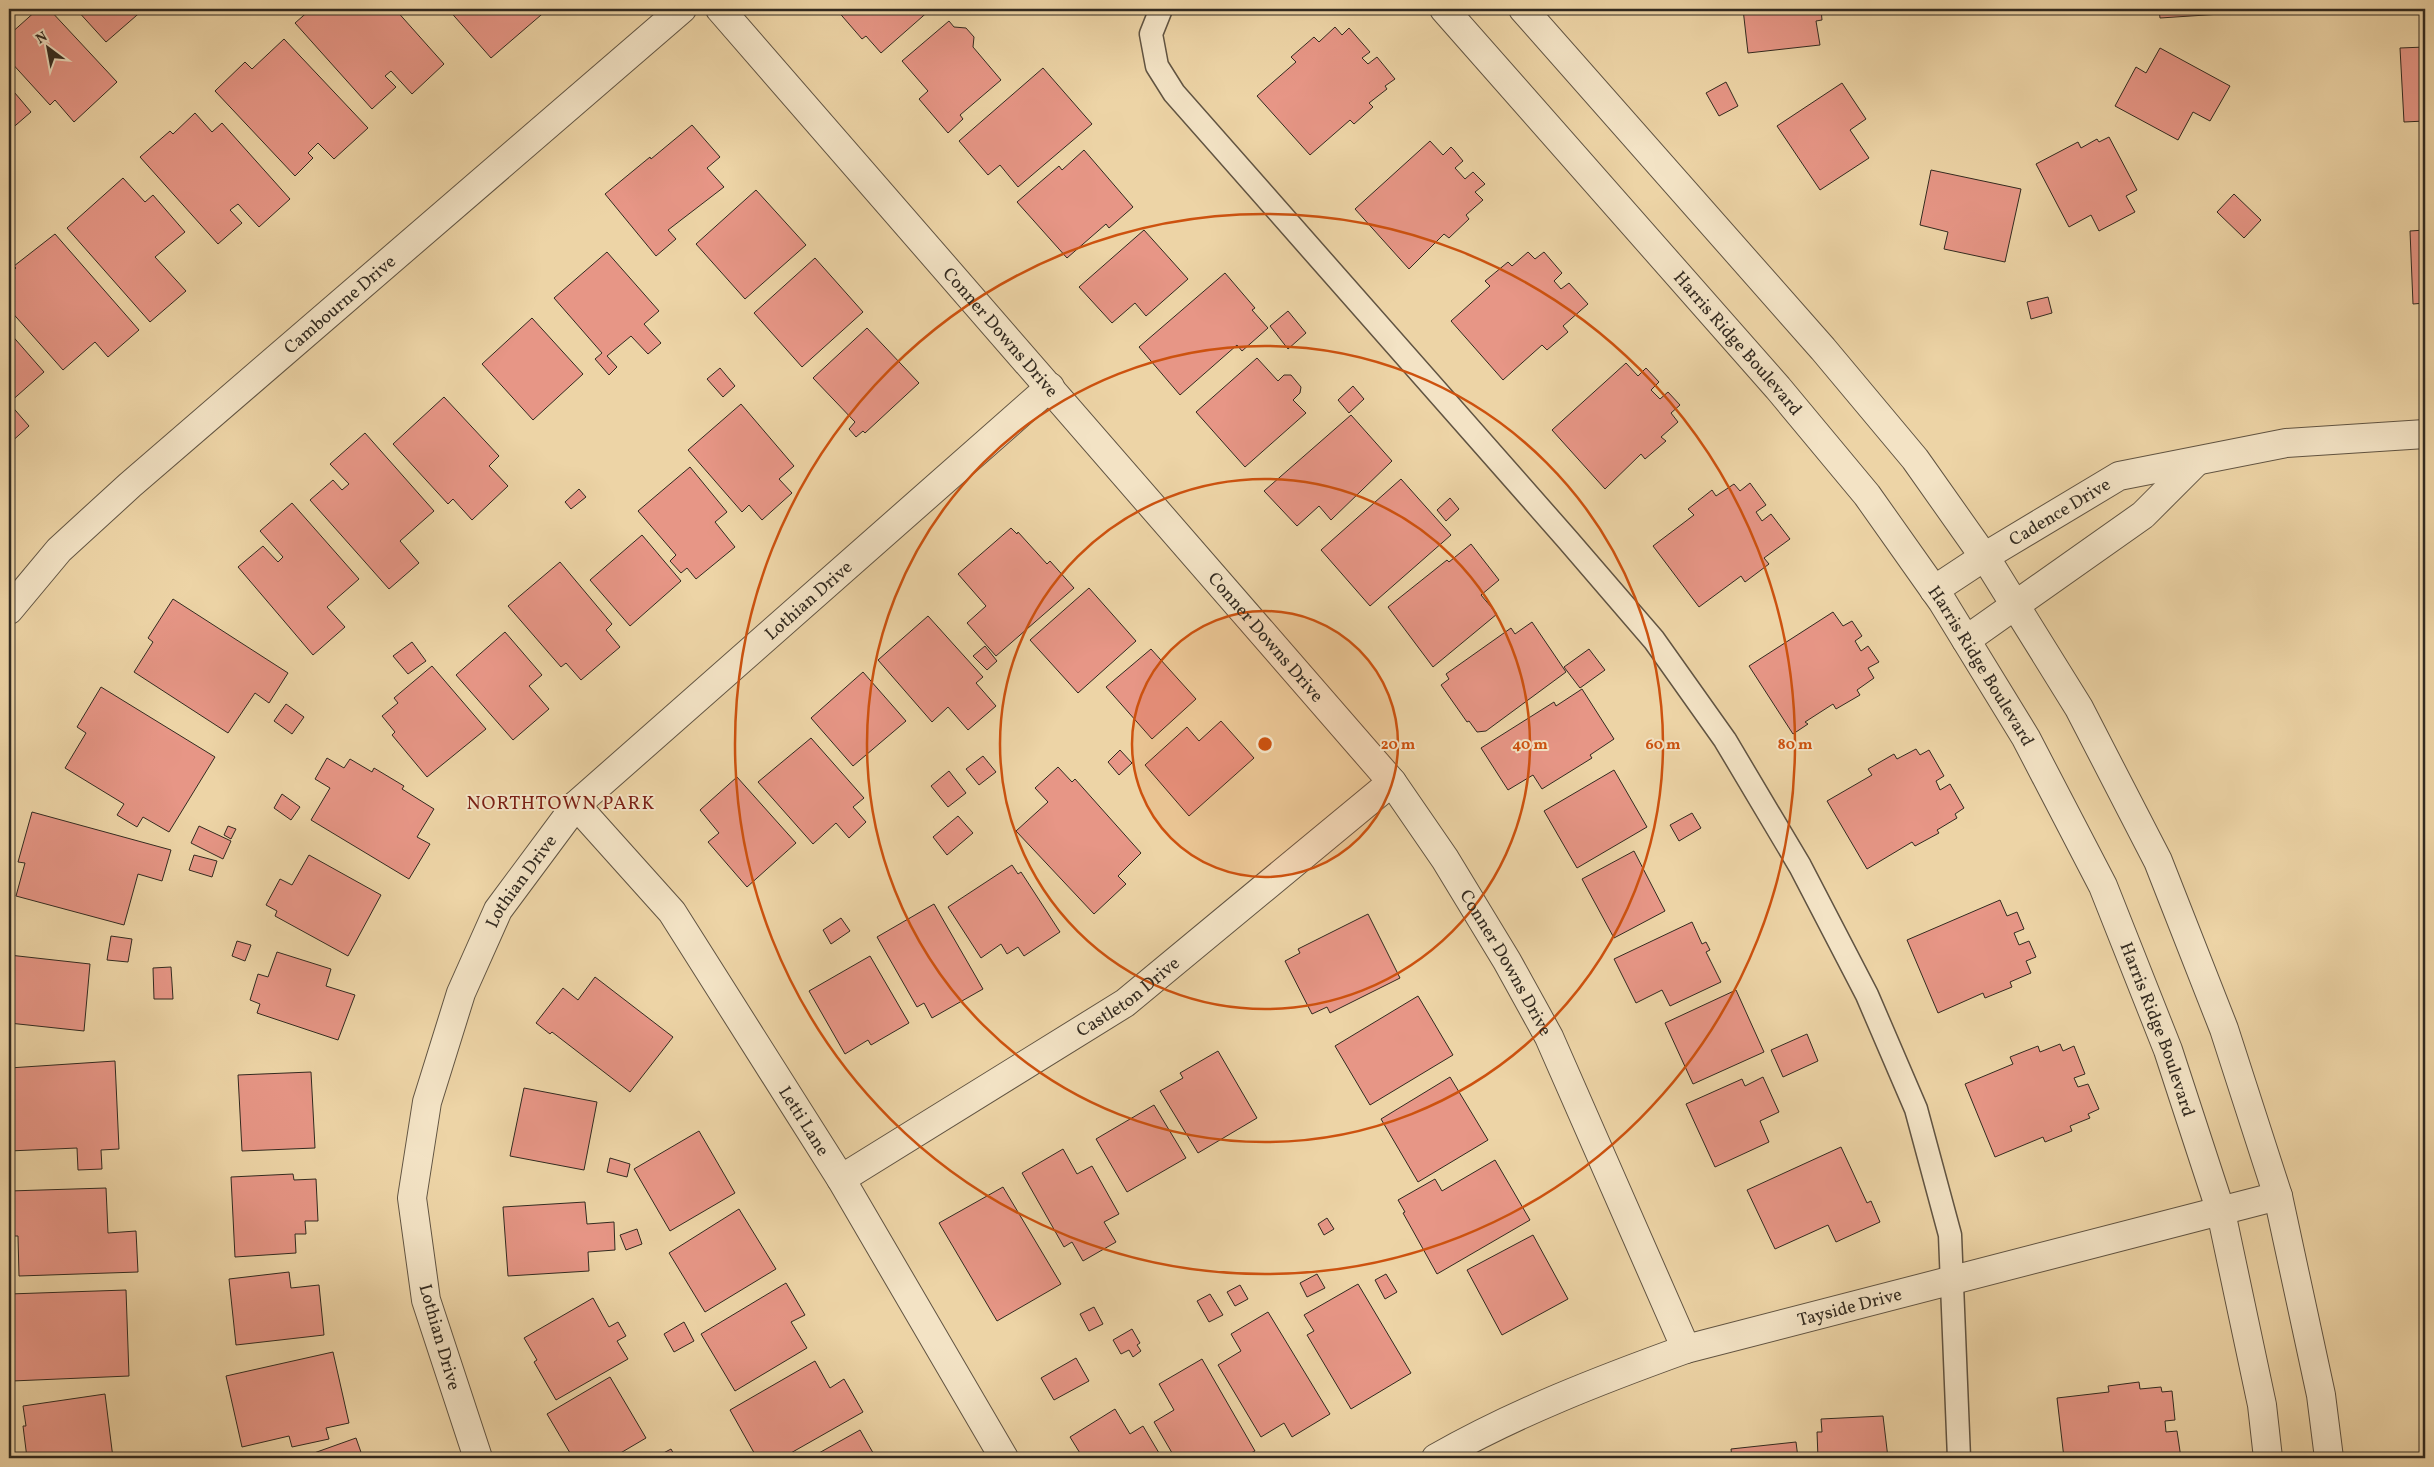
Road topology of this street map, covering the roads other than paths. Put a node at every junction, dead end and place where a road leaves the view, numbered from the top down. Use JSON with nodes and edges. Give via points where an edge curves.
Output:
{"nodes":[{"id":1,"x":682,"y":9,"type":"edge"},
{"id":2,"x":720,"y":9,"type":"edge"},
{"id":3,"x":1161,"y":9,"type":"edge"},
{"id":4,"x":1444,"y":9,"type":"edge"},
{"id":5,"x":1523,"y":9,"type":"edge"},
{"id":6,"x":1050,"y":387,"type":"junction"},
{"id":7,"x":2425,"y":434,"type":"edge"},
{"id":8,"x":2196,"y":462,"type":"junction"},
{"id":9,"x":1984,"y":557,"type":"junction"},
{"id":10,"x":1934,"y":590,"type":"junction"},
{"id":11,"x":2015,"y":605,"type":"junction"},
{"id":12,"x":9,"y":610,"type":"edge"},
{"id":13,"x":1966,"y":640,"type":"junction"},
{"id":14,"x":1392,"y":782,"type":"junction"},
{"id":15,"x":576,"y":805,"type":"junction"},
{"id":16,"x":841,"y":1179,"type":"junction"},
{"id":17,"x":2278,"y":1196,"type":"junction"},
{"id":18,"x":2221,"y":1212,"type":"junction"},
{"id":19,"x":1952,"y":1280,"type":"junction"},
{"id":20,"x":1686,"y":1349,"type":"junction"},
{"id":21,"x":478,"y":1458,"type":"edge"},
{"id":22,"x":1004,"y":1458,"type":"edge"},
{"id":23,"x":1436,"y":1458,"type":"edge"},
{"id":24,"x":1958,"y":1458,"type":"edge"},
{"id":25,"x":2268,"y":1458,"type":"edge"},
{"id":26,"x":2329,"y":1458,"type":"edge"}],
"edges":[{"from":1,"to":12,"type":"street","name":"Cambourne Drive","via":[[130,485],[59,550]]},
{"from":2,"to":6,"type":"street","name":"Conner Downs Drive"},
{"from":3,"to":19,"type":"lane","via":[[1151,34],[1157,66],[1174,94],[1568,539],[1654,640],[1725,740],[1809,883],[1867,995],[1916,1110],[1950,1235]]},
{"from":4,"to":10,"type":"street","name":"Harris Ridge Boulevard","via":[[1784,396],[1867,495]]},
{"from":5,"to":9,"type":"street","via":[[1830,356],[1915,459]]},
{"from":6,"to":14,"type":"street","name":"Conner Downs Drive"},
{"from":6,"to":15,"type":"street","name":"Lothian Drive"},
{"from":7,"to":8,"type":"street","name":"Cadence Drive","via":[[2286,443]]},
{"from":8,"to":9,"type":"street","name":"Cadence Drive","via":[[2119,476]]},
{"from":8,"to":11,"type":"street","via":[[2143,515]]},
{"from":9,"to":10,"type":"street","name":"Cadence Drive"},
{"from":9,"to":11,"type":"street"},
{"from":10,"to":13,"type":"street","name":"Harris Ridge Boulevard"},
{"from":11,"to":13,"type":"street"},
{"from":11,"to":17,"type":"street","via":[[2079,708],[2158,861],[2224,1030]]},
{"from":13,"to":18,"type":"street","name":"Harris Ridge Boulevard","via":[[2026,738],[2103,886],[2168,1050]]},
{"from":14,"to":16,"type":"street","name":"Castleton Drive","via":[[1125,1003]]},
{"from":14,"to":20,"type":"street","name":"Conner Downs Drive","via":[[1445,859],[1549,1037]]},
{"from":15,"to":16,"type":"street","name":"Letti Lane","via":[[672,912]]},
{"from":15,"to":21,"type":"street","name":"Lothian Drive","via":[[498,910],[461,993],[427,1102],[412,1198],[426,1300]]},
{"from":16,"to":22,"type":"street","name":"Letti Lane"},
{"from":17,"to":18,"type":"street","name":"Tayside Drive"},
{"from":17,"to":26,"type":"street","via":[[2321,1395]]},
{"from":18,"to":19,"type":"street","name":"Tayside Drive"},
{"from":18,"to":25,"type":"street","name":"Harris Ridge Boulevard","via":[[2262,1405]]},
{"from":19,"to":20,"type":"street","name":"Tayside Drive"},
{"from":19,"to":24,"type":"lane"},
{"from":20,"to":23,"type":"street","name":"Tayside Drive","via":[[1594,1383],[1477,1434]]}]}
